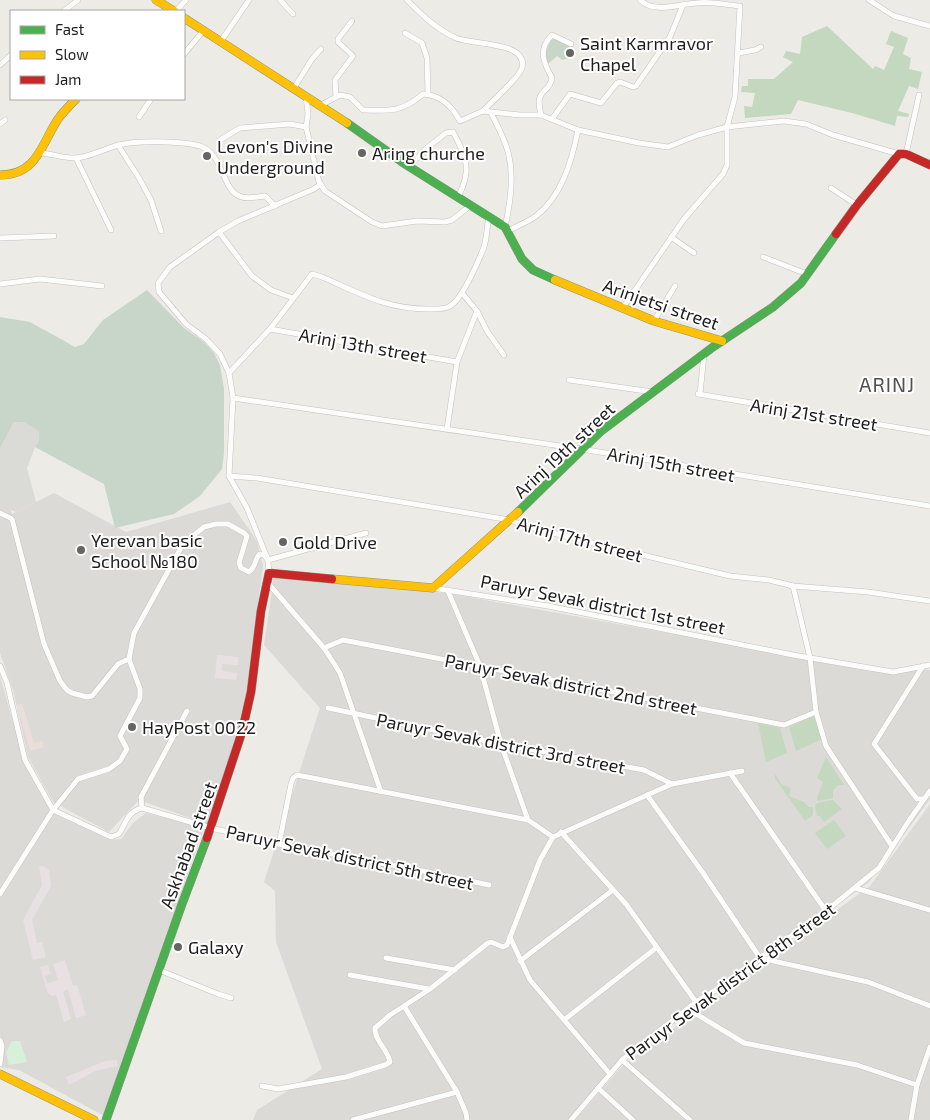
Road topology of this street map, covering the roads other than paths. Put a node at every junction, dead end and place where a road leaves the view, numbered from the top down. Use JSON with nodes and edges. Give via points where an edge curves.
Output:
{"nodes":[{"id":1,"x":78,"y":0,"type":"edge"},
{"id":2,"x":156,"y":0,"type":"edge"},
{"id":3,"x":186,"y":0,"type":"edge"},
{"id":4,"x":249,"y":0,"type":"edge"},
{"id":5,"x":280,"y":0,"type":"edge"},
{"id":6,"x":408,"y":0,"type":"edge"},
{"id":7,"x":640,"y":0,"type":"edge"},
{"id":8,"x":869,"y":0,"type":"edge"},
{"id":9,"x":741,"y":3,"type":"edge"},
{"id":10,"x":683,"y":5,"type":"junction"},
{"id":11,"x":65,"y":10,"type":"edge"},
{"id":12,"x":170,"y":10,"type":"edge"},
{"id":13,"x":172,"y":10,"type":"edge"},
{"id":14,"x":294,"y":14,"type":"dead end"},
{"id":15,"x":185,"y":19,"type":"edge"},
{"id":16,"x":352,"y":21,"type":"dead end"},
{"id":17,"x":930,"y":26,"type":"edge"},
{"id":18,"x":204,"y":30,"type":"junction"},
{"id":19,"x":405,"y":33,"type":"dead end"},
{"id":20,"x":221,"y":41,"type":"junction"},
{"id":21,"x":571,"y":44,"type":"dead end"},
{"id":22,"x":761,"y":47,"type":"dead end"},
{"id":23,"x":321,"y":49,"type":"dead end"},
{"id":24,"x":185,"y":53,"type":"edge"},
{"id":25,"x":739,"y":53,"type":"junction"},
{"id":26,"x":10,"y":56,"type":"edge"},
{"id":27,"x":0,"y":65,"type":"edge"},
{"id":28,"x":294,"y":88,"type":"junction"},
{"id":29,"x":428,"y":94,"type":"junction"},
{"id":30,"x":919,"y":95,"type":"dead end"},
{"id":31,"x":306,"y":96,"type":"junction"},
{"id":32,"x":336,"y":97,"type":"junction"},
{"id":33,"x":75,"y":100,"type":"edge"},
{"id":34,"x":150,"y":100,"type":"edge"},
{"id":35,"x":321,"y":105,"type":"junction"},
{"id":36,"x":483,"y":111,"type":"junction"},
{"id":37,"x":491,"y":113,"type":"junction"},
{"id":38,"x":541,"y":115,"type":"junction"},
{"id":39,"x":139,"y":117,"type":"dead end"},
{"id":40,"x":552,"y":118,"type":"junction"},
{"id":41,"x":306,"y":127,"type":"junction"},
{"id":42,"x":727,"y":127,"type":"junction"},
{"id":43,"x":578,"y":130,"type":"junction"},
{"id":44,"x":220,"y":140,"type":"dead end"},
{"id":45,"x":118,"y":145,"type":"junction"},
{"id":46,"x":41,"y":153,"type":"junction"},
{"id":47,"x":902,"y":154,"type":"junction"},
{"id":48,"x":76,"y":158,"type":"junction"},
{"id":49,"x":405,"y":164,"type":"junction"},
{"id":50,"x":930,"y":165,"type":"edge"},
{"id":51,"x":0,"y":175,"type":"edge"},
{"id":52,"x":321,"y":184,"type":"junction"},
{"id":53,"x":831,"y":188,"type":"dead end"},
{"id":54,"x":458,"y":197,"type":"junction"},
{"id":55,"x":471,"y":205,"type":"junction"},
{"id":56,"x":857,"y":205,"type":"junction"},
{"id":57,"x":275,"y":206,"type":"junction"},
{"id":58,"x":489,"y":216,"type":"junction"},
{"id":59,"x":507,"y":229,"type":"junction"},
{"id":60,"x":111,"y":230,"type":"dead end"},
{"id":61,"x":160,"y":231,"type":"dead end"},
{"id":62,"x":219,"y":232,"type":"junction"},
{"id":63,"x":54,"y":236,"type":"dead end"},
{"id":64,"x":671,"y":237,"type":"junction"},
{"id":65,"x":0,"y":238,"type":"edge"},
{"id":66,"x":694,"y":253,"type":"dead end"},
{"id":67,"x":763,"y":257,"type":"dead end"},
{"id":68,"x":807,"y":274,"type":"junction"},
{"id":69,"x":0,"y":284,"type":"edge"},
{"id":70,"x":102,"y":286,"type":"dead end"},
{"id":71,"x":675,"y":286,"type":"dead end"},
{"id":72,"x":462,"y":293,"type":"junction"},
{"id":73,"x":293,"y":298,"type":"junction"},
{"id":74,"x":622,"y":309,"type":"junction"},
{"id":75,"x":477,"y":311,"type":"junction"},
{"id":76,"x":654,"y":322,"type":"junction"},
{"id":77,"x":270,"y":329,"type":"junction"},
{"id":78,"x":722,"y":341,"type":"junction"},
{"id":79,"x":704,"y":353,"type":"junction"},
{"id":80,"x":504,"y":355,"type":"dead end"},
{"id":81,"x":456,"y":362,"type":"junction"},
{"id":82,"x":229,"y":373,"type":"junction"},
{"id":83,"x":570,"y":380,"type":"dead end"},
{"id":84,"x":654,"y":392,"type":"junction"},
{"id":85,"x":233,"y":398,"type":"junction"},
{"id":86,"x":447,"y":429,"type":"junction"},
{"id":87,"x":930,"y":433,"type":"edge"},
{"id":88,"x":581,"y":449,"type":"junction"},
{"id":89,"x":229,"y":476,"type":"junction"},
{"id":90,"x":930,"y":506,"type":"edge"},
{"id":91,"x":0,"y":513,"type":"edge"},
{"id":92,"x":510,"y":520,"type":"junction"},
{"id":93,"x":366,"y":533,"type":"dead end"},
{"id":94,"x":268,"y":560,"type":"junction"},
{"id":95,"x":268,"y":573,"type":"junction"},
{"id":96,"x":266,"y":582,"type":"junction"},
{"id":97,"x":793,"y":586,"type":"junction"},
{"id":98,"x":433,"y":588,"type":"junction"},
{"id":99,"x":448,"y":591,"type":"junction"},
{"id":100,"x":930,"y":601,"type":"edge"},
{"id":101,"x":324,"y":648,"type":"junction"},
{"id":102,"x":810,"y":658,"type":"junction"},
{"id":103,"x":128,"y":659,"type":"junction"},
{"id":104,"x":930,"y":665,"type":"edge"},
{"id":105,"x":0,"y":666,"type":"edge"},
{"id":106,"x":480,"y":666,"type":"junction"},
{"id":107,"x":923,"y":666,"type":"junction"},
{"id":108,"x":328,"y":708,"type":"dead end"},
{"id":109,"x":187,"y":711,"type":"dead end"},
{"id":110,"x":816,"y":712,"type":"junction"},
{"id":111,"x":353,"y":714,"type":"junction"},
{"id":112,"x":501,"y":744,"type":"junction"},
{"id":113,"x":742,"y":770,"type":"dead end"},
{"id":114,"x":730,"y":773,"type":"junction"},
{"id":115,"x":672,"y":784,"type":"junction"},
{"id":116,"x":930,"y":791,"type":"edge"},
{"id":117,"x":381,"y":792,"type":"junction"},
{"id":118,"x":647,"y":795,"type":"junction"},
{"id":119,"x":923,"y":800,"type":"junction"},
{"id":120,"x":142,"y":808,"type":"junction"},
{"id":121,"x":53,"y":810,"type":"junction"},
{"id":122,"x":528,"y":820,"type":"junction"},
{"id":123,"x":211,"y":828,"type":"junction"},
{"id":124,"x":562,"y":832,"type":"junction"},
{"id":125,"x":553,"y":837,"type":"junction"},
{"id":126,"x":279,"y":844,"type":"junction"},
{"id":127,"x":892,"y":846,"type":"junction"},
{"id":128,"x":489,"y":886,"type":"dead end"},
{"id":129,"x":855,"y":888,"type":"junction"},
{"id":130,"x":613,"y":890,"type":"junction"},
{"id":131,"x":0,"y":894,"type":"edge"},
{"id":132,"x":930,"y":910,"type":"edge"},
{"id":133,"x":826,"y":911,"type":"junction"},
{"id":134,"x":510,"y":937,"type":"junction"},
{"id":135,"x":656,"y":948,"type":"junction"},
{"id":136,"x":386,"y":958,"type":"dead end"},
{"id":137,"x":760,"y":958,"type":"junction"},
{"id":138,"x":520,"y":961,"type":"junction"},
{"id":139,"x":159,"y":970,"type":"junction"},
{"id":140,"x":455,"y":970,"type":"junction"},
{"id":141,"x":350,"y":975,"type":"dead end"},
{"id":142,"x":430,"y":989,"type":"junction"},
{"id":143,"x":231,"y":998,"type":"dead end"},
{"id":144,"x":696,"y":1002,"type":"junction"},
{"id":145,"x":404,"y":1006,"type":"junction"},
{"id":146,"x":930,"y":1006,"type":"edge"},
{"id":147,"x":688,"y":1009,"type":"junction"},
{"id":148,"x":564,"y":1020,"type":"junction"},
{"id":149,"x":0,"y":1040,"type":"edge"},
{"id":150,"x":930,"y":1047,"type":"edge"},
{"id":151,"x":622,"y":1060,"type":"junction"},
{"id":152,"x":0,"y":1064,"type":"edge"},
{"id":153,"x":0,"y":1074,"type":"edge"},
{"id":154,"x":610,"y":1074,"type":"junction"},
{"id":155,"x":917,"y":1085,"type":"junction"},
{"id":156,"x":262,"y":1086,"type":"dead end"},
{"id":157,"x":598,"y":1088,"type":"junction"},
{"id":158,"x":457,"y":1092,"type":"junction"},
{"id":159,"x":94,"y":1120,"type":"edge"},
{"id":160,"x":106,"y":1120,"type":"edge"},
{"id":161,"x":353,"y":1120,"type":"edge"},
{"id":162,"x":466,"y":1120,"type":"edge"},
{"id":163,"x":571,"y":1120,"type":"edge"},
{"id":164,"x":633,"y":1120,"type":"edge"},
{"id":165,"x":690,"y":1120,"type":"edge"},
{"id":166,"x":911,"y":1120,"type":"edge"}],
"edges":[{"from":1,"to":11,"type":"street"},
{"from":2,"to":12,"type":"street"},
{"from":3,"to":13,"type":"street"},
{"from":4,"to":20,"type":"street"},
{"from":5,"to":14,"type":"street"},
{"from":6,"to":36,"type":"street","via":[[436,27],[458,39],[507,48],[519,55],[522,68],[518,76]]},
{"from":7,"to":10,"type":"street","via":[[646,6],[668,8]]},
{"from":8,"to":17,"type":"street","via":[[894,16]]},
{"from":9,"to":10,"type":"street","via":[[697,2]]},
{"from":9,"to":25,"type":"street"},
{"from":10,"to":40,"type":"street","via":[[670,37],[636,86],[617,83],[601,103],[570,94]]},
{"from":15,"to":18,"type":"street"},
{"from":16,"to":32,"type":"street","via":[[338,39],[353,56],[335,80]]},
{"from":18,"to":20,"type":"street"},
{"from":18,"to":24,"type":"street"},
{"from":19,"to":29,"type":"street","via":[[422,43],[427,58]]},
{"from":20,"to":28,"type":"street"},
{"from":21,"to":38,"type":"street","via":[[549,36],[543,61],[552,78],[539,97]]},
{"from":22,"to":25,"type":"street"},
{"from":23,"to":28,"type":"street"},
{"from":25,"to":42,"type":"street","via":[[735,97]]},
{"from":26,"to":27,"type":"street"},
{"from":28,"to":31,"type":"street"},
{"from":29,"to":32,"type":"street","via":[[398,110],[382,111],[363,110],[350,97]]},
{"from":29,"to":36,"type":"street","via":[[434,94],[445,102],[460,121]]},
{"from":30,"to":47,"type":"street"},
{"from":31,"to":35,"type":"street"},
{"from":31,"to":41,"type":"street"},
{"from":32,"to":35,"type":"street"},
{"from":33,"to":46,"type":"street","via":[[59,117]]},
{"from":34,"to":39,"type":"street"},
{"from":35,"to":49,"type":"street"},
{"from":36,"to":37,"type":"street"},
{"from":37,"to":38,"type":"street"},
{"from":37,"to":59,"type":"street","via":[[504,139],[512,172]]},
{"from":38,"to":40,"type":"street"},
{"from":40,"to":43,"type":"street"},
{"from":41,"to":44,"type":"street","via":[[290,124],[240,128]]},
{"from":41,"to":52,"type":"street"},
{"from":42,"to":43,"type":"street","via":[[668,147]]},
{"from":42,"to":47,"type":"street","via":[[784,121],[806,124]]},
{"from":42,"to":64,"type":"street","via":[[727,165],[723,174]]},
{"from":43,"to":59,"type":"street","via":[[571,163],[551,202],[535,217]]},
{"from":45,"to":48,"type":"street"},
{"from":45,"to":57,"type":"street","via":[[179,143],[205,148],[218,161],[234,192],[246,198],[265,196]]},
{"from":45,"to":61,"type":"street","via":[[151,200]]},
{"from":46,"to":48,"type":"street"},
{"from":46,"to":51,"type":"street","via":[[18,173]]},
{"from":47,"to":50,"type":"street"},
{"from":47,"to":56,"type":"street","name":"Arinjetsi street"},
{"from":48,"to":60,"type":"street"},
{"from":49,"to":54,"type":"street"},
{"from":49,"to":54,"type":"street","via":[[413,162],[446,133],[453,132],[466,160],[465,185]]},
{"from":52,"to":55,"type":"street","via":[[333,196],[382,226],[417,221],[445,222]]},
{"from":52,"to":57,"type":"street"},
{"from":53,"to":56,"type":"street"},
{"from":54,"to":55,"type":"street"},
{"from":55,"to":58,"type":"street"},
{"from":56,"to":68,"type":"street","name":"Arinjetsi street"},
{"from":57,"to":62,"type":"street"},
{"from":58,"to":59,"type":"street"},
{"from":58,"to":72,"type":"street","via":[[484,246]]},
{"from":59,"to":74,"type":"street","name":"Arinjetsi street","via":[[522,259],[533,270]]},
{"from":62,"to":73,"type":"street","via":[[252,276],[271,290]]},
{"from":62,"to":82,"type":"street","via":[[170,267],[158,283],[159,292],[186,324],[220,354]]},
{"from":63,"to":65,"type":"street"},
{"from":64,"to":66,"type":"street"},
{"from":64,"to":74,"type":"street"},
{"from":67,"to":68,"type":"street"},
{"from":68,"to":78,"type":"street","name":"Arinjetsi street","via":[[773,307]]},
{"from":69,"to":70,"type":"street","via":[[40,279]]},
{"from":71,"to":76,"type":"street"},
{"from":72,"to":73,"type":"street","via":[[450,307],[407,309],[385,304],[312,274]]},
{"from":72,"to":75,"type":"street"},
{"from":73,"to":77,"type":"street"},
{"from":74,"to":76,"type":"street","name":"Arinjetsi street"},
{"from":75,"to":80,"type":"street"},
{"from":75,"to":81,"type":"street"},
{"from":76,"to":78,"type":"street","name":"Arinjetsi street"},
{"from":77,"to":81,"type":"street","name":"Arinj 13th street"},
{"from":77,"to":82,"type":"street"},
{"from":78,"to":79,"type":"street","name":"Arinj 19th street"},
{"from":79,"to":84,"type":"street","name":"Arinj 19th street"},
{"from":79,"to":87,"type":"street","name":"Arinj 21st street","via":[[699,394]]},
{"from":81,"to":86,"type":"street"},
{"from":82,"to":85,"type":"street"},
{"from":83,"to":84,"type":"street"},
{"from":84,"to":88,"type":"street","name":"Arinj 19th street"},
{"from":85,"to":86,"type":"street","name":"Arinj 15th street"},
{"from":85,"to":89,"type":"street"},
{"from":86,"to":88,"type":"street","name":"Arinj 15th street"},
{"from":88,"to":90,"type":"street","name":"Arinj 15th street"},
{"from":88,"to":92,"type":"street","name":"Arinj 19th street"},
{"from":89,"to":92,"type":"street","name":"Arinj 17th street"},
{"from":89,"to":94,"type":"street","via":[[247,508]]},
{"from":91,"to":103,"type":"street","via":[[12,519],[44,644],[62,685],[72,693],[92,696],[118,664]]},
{"from":92,"to":97,"type":"street","name":"Arinj 17th street","via":[[694,568]]},
{"from":92,"to":98,"type":"street","name":"Arinj 19th street"},
{"from":93,"to":94,"type":"street"},
{"from":94,"to":95,"type":"street"},
{"from":94,"to":103,"type":"street","via":[[260,554],[254,568],[246,571],[239,563],[247,541],[244,533],[228,524],[204,527],[183,544],[159,585],[134,632]]},
{"from":95,"to":96,"type":"street","name":"Askhabad street"},
{"from":95,"to":98,"type":"street","name":"Paruyr Sevak district 1st street"},
{"from":96,"to":101,"type":"street"},
{"from":96,"to":123,"type":"street","name":"Askhabad street","via":[[246,719]]},
{"from":97,"to":100,"type":"street","name":"Arinj 17th street"},
{"from":97,"to":102,"type":"street"},
{"from":98,"to":99,"type":"street","name":"Paruyr Sevak district 1st street"},
{"from":99,"to":102,"type":"street","name":"Paruyr Sevak district 1st street","via":[[548,606]]},
{"from":99,"to":106,"type":"street"},
{"from":101,"to":106,"type":"street","name":"Paruyr Sevak district 2nd street","via":[[343,640]]},
{"from":101,"to":111,"type":"street","via":[[340,673]]},
{"from":102,"to":107,"type":"street","name":"Paruyr Sevak district 1st street","via":[[893,672]]},
{"from":102,"to":110,"type":"street"},
{"from":103,"to":121,"type":"street","via":[[140,689],[140,698],[120,736],[127,749],[120,761],[109,769],[78,779]]},
{"from":104,"to":107,"type":"street","name":"Paruyr Sevak district 1st street"},
{"from":105,"to":121,"type":"street","via":[[25,760]]},
{"from":106,"to":110,"type":"street","name":"Paruyr Sevak district 2nd street","via":[[784,725]]},
{"from":106,"to":112,"type":"street"},
{"from":107,"to":119,"type":"street","via":[[874,744],[917,799]]},
{"from":108,"to":111,"type":"street","name":"Paruyr Sevak district 3rd street"},
{"from":109,"to":120,"type":"street","via":[[141,797]]},
{"from":110,"to":127,"type":"street","via":[[826,746]]},
{"from":111,"to":112,"type":"street","name":"Paruyr Sevak district 3rd street"},
{"from":111,"to":117,"type":"street"},
{"from":112,"to":115,"type":"street","name":"Paruyr Sevak district 3rd street","via":[[644,770]]},
{"from":112,"to":122,"type":"street"},
{"from":113,"to":114,"type":"street"},
{"from":114,"to":115,"type":"street"},
{"from":114,"to":133,"type":"street"},
{"from":115,"to":118,"type":"street"},
{"from":116,"to":119,"type":"street"},
{"from":117,"to":122,"type":"street"},
{"from":117,"to":126,"type":"street","via":[[297,775],[291,784]]},
{"from":118,"to":124,"type":"street"},
{"from":118,"to":137,"type":"street"},
{"from":119,"to":127,"type":"street","name":"Paruyr Sevak district 8th street"},
{"from":120,"to":121,"type":"street","via":[[129,816],[119,834],[111,837]]},
{"from":120,"to":123,"type":"street","name":"Paruyr Sevak district 5th street"},
{"from":121,"to":131,"type":"street"},
{"from":122,"to":125,"type":"street"},
{"from":123,"to":126,"type":"street","name":"Paruyr Sevak district 5th street"},
{"from":123,"to":139,"type":"street","name":"Askhabad street"},
{"from":124,"to":125,"type":"street"},
{"from":124,"to":130,"type":"street"},
{"from":125,"to":134,"type":"street","via":[[540,860]]},
{"from":126,"to":128,"type":"street","name":"Paruyr Sevak district 5th street"},
{"from":127,"to":129,"type":"street","name":"Paruyr Sevak district 8th street","via":[[879,868]]},
{"from":129,"to":132,"type":"street"},
{"from":129,"to":133,"type":"street","name":"Paruyr Sevak district 8th street"},
{"from":130,"to":135,"type":"street"},
{"from":130,"to":138,"type":"street"},
{"from":133,"to":137,"type":"street","name":"Paruyr Sevak district 8th street"},
{"from":134,"to":138,"type":"street"},
{"from":134,"to":140,"type":"street","via":[[506,946],[488,943]]},
{"from":135,"to":144,"type":"street"},
{"from":135,"to":148,"type":"street"},
{"from":136,"to":140,"type":"street"},
{"from":137,"to":144,"type":"street","name":"Paruyr Sevak district 8th street","via":[[750,970]]},
{"from":137,"to":146,"type":"street","via":[[868,982]]},
{"from":138,"to":148,"type":"street","via":[[530,980]]},
{"from":139,"to":143,"type":"street"},
{"from":139,"to":160,"type":"street","name":"Askhabad street"},
{"from":140,"to":142,"type":"street"},
{"from":141,"to":142,"type":"street"},
{"from":142,"to":145,"type":"street"},
{"from":144,"to":147,"type":"street","name":"Paruyr Sevak district 8th street"},
{"from":145,"to":156,"type":"street","via":[[375,1028],[389,1056],[390,1062],[385,1065],[346,1077],[278,1089]]},
{"from":145,"to":158,"type":"street"},
{"from":147,"to":151,"type":"street","name":"Paruyr Sevak district 8th street"},
{"from":147,"to":155,"type":"street","via":[[744,1043],[857,1065]]},
{"from":148,"to":154,"type":"street"},
{"from":149,"to":152,"type":"street"},
{"from":150,"to":155,"type":"street"},
{"from":151,"to":154,"type":"street","name":"Paruyr Sevak district 8th street"},
{"from":151,"to":165,"type":"street"},
{"from":153,"to":159,"type":"street"},
{"from":154,"to":157,"type":"street","name":"Paruyr Sevak district 8th street"},
{"from":155,"to":166,"type":"street"},
{"from":157,"to":163,"type":"street","name":"Paruyr Sevak district 8th street"},
{"from":157,"to":164,"type":"street"},
{"from":158,"to":161,"type":"street"},
{"from":158,"to":162,"type":"street"}]}
